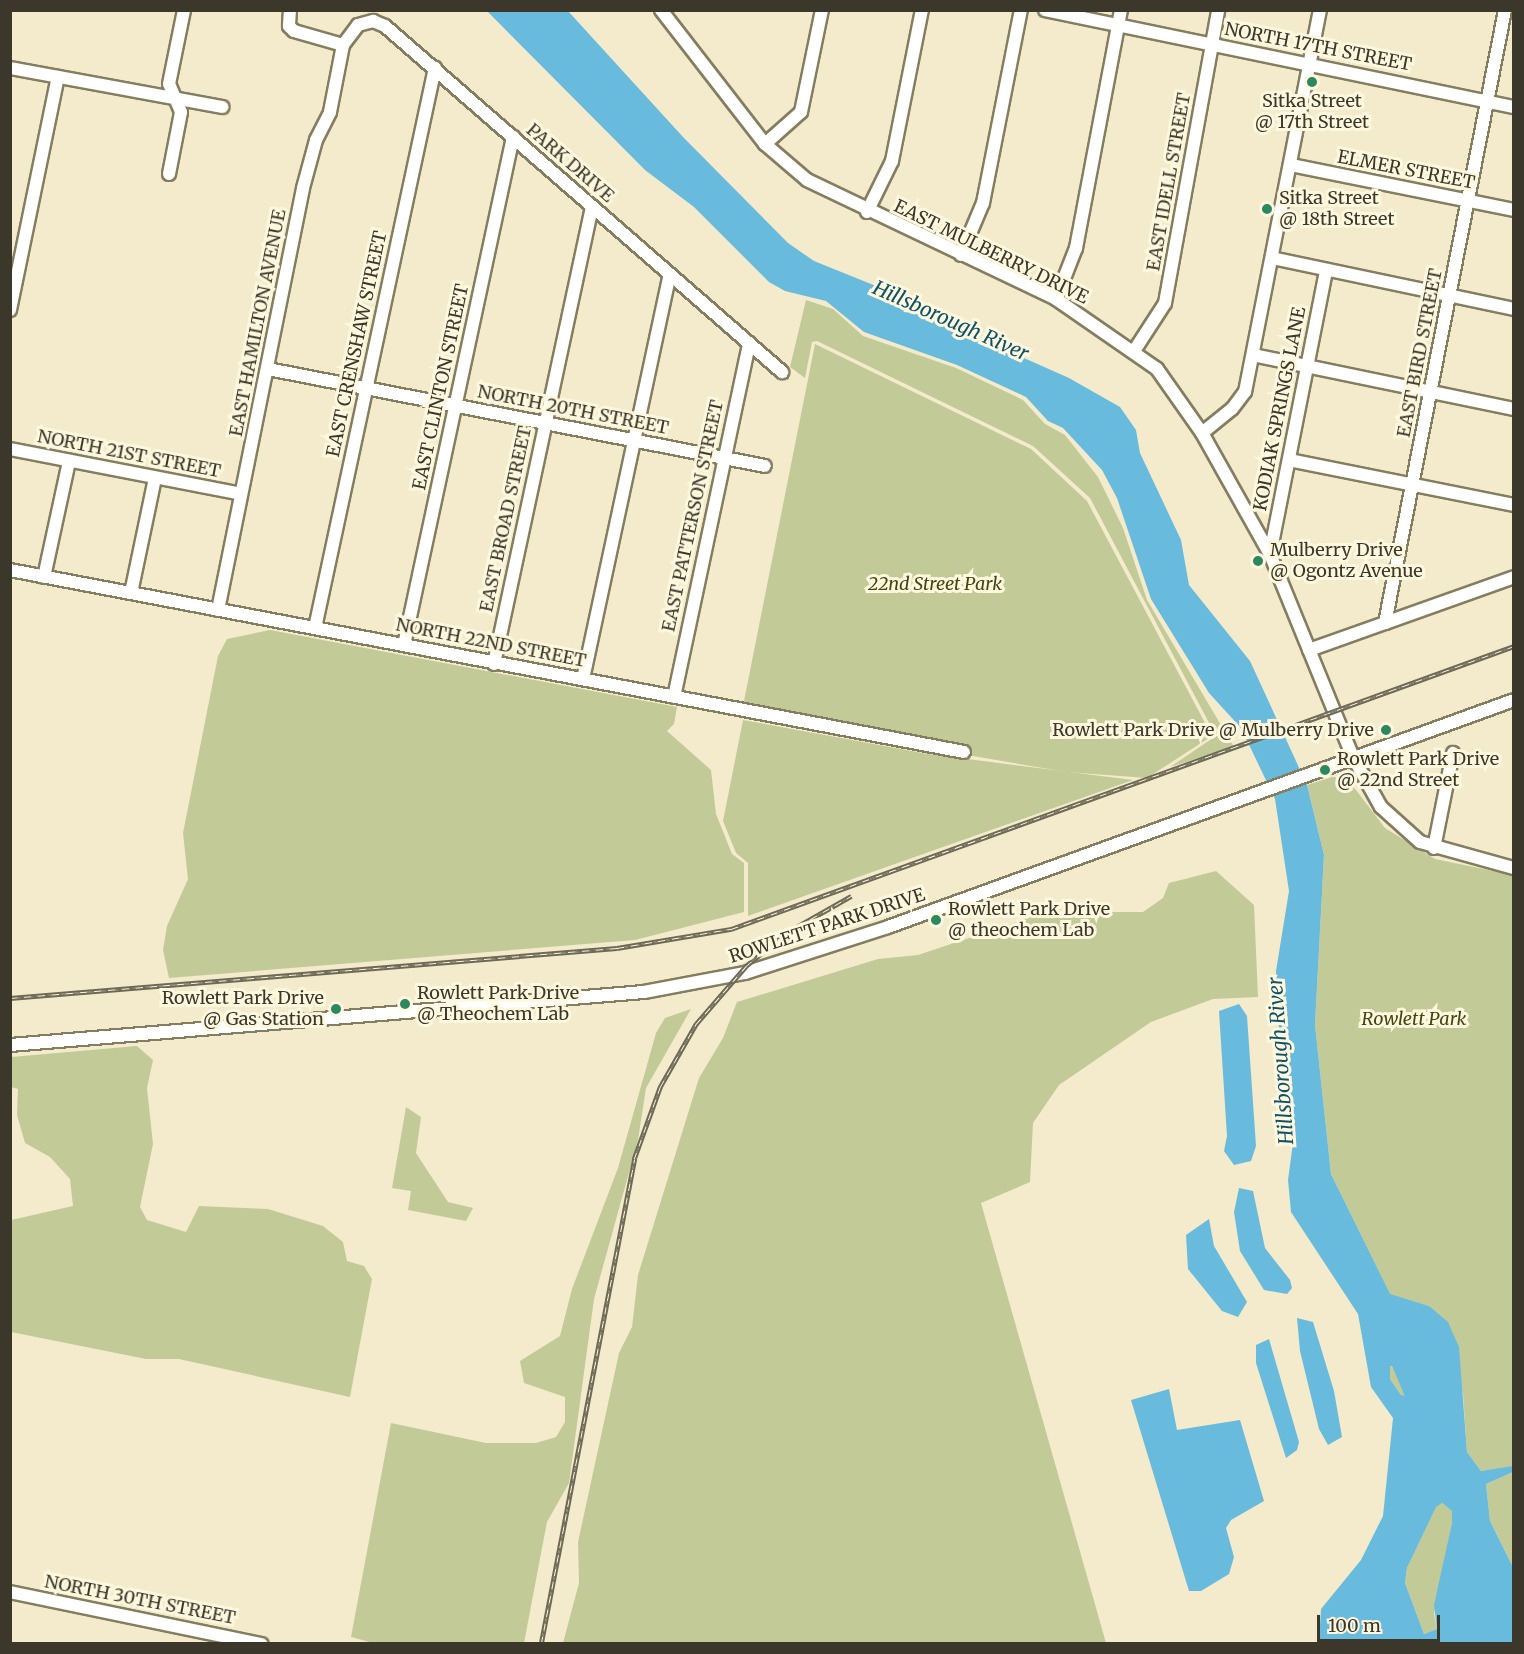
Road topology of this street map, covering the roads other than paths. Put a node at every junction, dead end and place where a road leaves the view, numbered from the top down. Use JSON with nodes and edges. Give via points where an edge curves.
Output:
{"nodes":[{"id":1,"x":184,"y":10,"type":"edge"},
{"id":2,"x":290,"y":10,"type":"edge"},
{"id":3,"x":661,"y":10,"type":"edge"},
{"id":4,"x":822,"y":10,"type":"edge"},
{"id":5,"x":922,"y":10,"type":"edge"},
{"id":6,"x":1022,"y":10,"type":"edge"},
{"id":7,"x":1046,"y":10,"type":"edge"},
{"id":8,"x":1121,"y":10,"type":"edge"},
{"id":9,"x":1218,"y":10,"type":"edge"},
{"id":10,"x":1320,"y":10,"type":"edge"},
{"id":11,"x":1505,"y":10,"type":"edge"},
{"id":12,"x":1118,"y":25,"type":"junction"},
{"id":13,"x":343,"y":45,"type":"junction"},
{"id":14,"x":1212,"y":45,"type":"junction"},
{"id":15,"x":1310,"y":61,"type":"junction"},
{"id":16,"x":10,"y":68,"type":"edge"},
{"id":17,"x":435,"y":68,"type":"junction"},
{"id":18,"x":58,"y":77,"type":"junction"},
{"id":19,"x":175,"y":98,"type":"junction"},
{"id":20,"x":1487,"y":101,"type":"junction"},
{"id":21,"x":222,"y":107,"type":"dead end"},
{"id":22,"x":1514,"y":107,"type":"edge"},
{"id":23,"x":513,"y":137,"type":"junction"},
{"id":24,"x":765,"y":144,"type":"junction"},
{"id":25,"x":1290,"y":165,"type":"junction"},
{"id":26,"x":169,"y":174,"type":"dead end"},
{"id":27,"x":1468,"y":200,"type":"junction"},
{"id":28,"x":592,"y":206,"type":"junction"},
{"id":29,"x":1514,"y":210,"type":"edge"},
{"id":30,"x":867,"y":212,"type":"junction"},
{"id":31,"x":961,"y":255,"type":"junction"},
{"id":32,"x":1272,"y":258,"type":"junction"},
{"id":33,"x":1326,"y":270,"type":"junction"},
{"id":34,"x":670,"y":274,"type":"junction"},
{"id":35,"x":1449,"y":296,"type":"junction"},
{"id":36,"x":1056,"y":299,"type":"junction"},
{"id":37,"x":1514,"y":309,"type":"edge"},
{"id":38,"x":10,"y":310,"type":"edge"},
{"id":39,"x":749,"y":343,"type":"junction"},
{"id":40,"x":1134,"y":351,"type":"junction"},
{"id":41,"x":1253,"y":355,"type":"junction"},
{"id":42,"x":1308,"y":366,"type":"junction"},
{"id":43,"x":268,"y":369,"type":"junction"},
{"id":44,"x":782,"y":372,"type":"dead end"},
{"id":45,"x":365,"y":388,"type":"junction"},
{"id":46,"x":1429,"y":391,"type":"junction"},
{"id":47,"x":455,"y":405,"type":"junction"},
{"id":48,"x":1514,"y":409,"type":"edge"},
{"id":49,"x":545,"y":423,"type":"junction"},
{"id":50,"x":1202,"y":433,"type":"junction"},
{"id":51,"x":634,"y":440,"type":"junction"},
{"id":52,"x":10,"y":449,"type":"edge"},
{"id":53,"x":724,"y":457,"type":"junction"},
{"id":54,"x":69,"y":460,"type":"junction"},
{"id":55,"x":1289,"y":460,"type":"junction"},
{"id":56,"x":765,"y":466,"type":"dead end"},
{"id":57,"x":155,"y":478,"type":"junction"},
{"id":58,"x":1412,"y":485,"type":"junction"},
{"id":59,"x":241,"y":494,"type":"junction"},
{"id":60,"x":1514,"y":505,"type":"edge"},
{"id":61,"x":1269,"y":554,"type":"junction"},
{"id":62,"x":10,"y":570,"type":"edge"},
{"id":63,"x":44,"y":577,"type":"junction"},
{"id":64,"x":1514,"y":577,"type":"edge"},
{"id":65,"x":131,"y":593,"type":"junction"},
{"id":66,"x":218,"y":610,"type":"junction"},
{"id":67,"x":1385,"y":623,"type":"junction"},
{"id":68,"x":315,"y":628,"type":"junction"},
{"id":69,"x":404,"y":645,"type":"junction"},
{"id":70,"x":1309,"y":650,"type":"junction"},
{"id":71,"x":494,"y":664,"type":"junction"},
{"id":72,"x":583,"y":679,"type":"junction"},
{"id":73,"x":674,"y":697,"type":"junction"},
{"id":74,"x":1514,"y":700,"type":"edge"},
{"id":75,"x":964,"y":752,"type":"dead end"},
{"id":76,"x":1453,"y":753,"type":"dead end"},
{"id":77,"x":1353,"y":757,"type":"junction"},
{"id":78,"x":1434,"y":848,"type":"junction"},
{"id":79,"x":1514,"y":868,"type":"edge"},
{"id":80,"x":10,"y":1045,"type":"edge"},
{"id":81,"x":10,"y":1592,"type":"edge"},
{"id":82,"x":262,"y":1644,"type":"edge"}],
"edges":[{"from":1,"to":19,"type":"street","via":[[170,84]]},
{"from":2,"to":13,"type":"street","via":[[289,26],[294,31]]},
{"from":3,"to":24,"type":"street","name":"EAST MULBERRY DRIVE"},
{"from":4,"to":24,"type":"street","via":[[801,112]]},
{"from":5,"to":30,"type":"street","via":[[892,161]]},
{"from":6,"to":31,"type":"street","via":[[983,203]]},
{"from":7,"to":12,"type":"street","name":"NORTH 17TH STREET"},
{"from":8,"to":12,"type":"street"},
{"from":9,"to":14,"type":"street","name":"EAST IDELL STREET"},
{"from":10,"to":15,"type":"street"},
{"from":11,"to":20,"type":"street","name":"EAST BIRD STREET"},
{"from":12,"to":14,"type":"street","name":"NORTH 17TH STREET"},
{"from":12,"to":36,"type":"street","via":[[1076,248]]},
{"from":13,"to":17,"type":"street","name":"PARK DRIVE","via":[[358,25],[373,21]]},
{"from":13,"to":43,"type":"street","name":"EAST HAMILTON AVENUE","via":[[330,112],[316,140],[303,188]]},
{"from":14,"to":15,"type":"street","name":"NORTH 17TH STREET"},
{"from":14,"to":40,"type":"street","name":"EAST IDELL STREET","via":[[1165,303]]},
{"from":15,"to":20,"type":"street","name":"NORTH 17TH STREET"},
{"from":15,"to":25,"type":"street"},
{"from":16,"to":18,"type":"street"},
{"from":17,"to":23,"type":"street","name":"PARK DRIVE"},
{"from":17,"to":45,"type":"street","name":"EAST CRENSHAW STREET"},
{"from":18,"to":19,"type":"street"},
{"from":18,"to":38,"type":"street"},
{"from":19,"to":21,"type":"street"},
{"from":19,"to":26,"type":"street","via":[[181,112]]},
{"from":20,"to":22,"type":"street","name":"NORTH 17TH STREET"},
{"from":20,"to":27,"type":"street","name":"EAST BIRD STREET"},
{"from":23,"to":28,"type":"street","name":"PARK DRIVE"},
{"from":23,"to":47,"type":"street","name":"EAST CLINTON STREET"},
{"from":24,"to":30,"type":"street","name":"EAST MULBERRY DRIVE","via":[[807,180]]},
{"from":25,"to":27,"type":"street","name":"ELMER STREET"},
{"from":25,"to":32,"type":"street"},
{"from":27,"to":29,"type":"street","name":"ELMER STREET"},
{"from":27,"to":35,"type":"street","name":"EAST BIRD STREET"},
{"from":28,"to":34,"type":"street","name":"PARK DRIVE"},
{"from":28,"to":49,"type":"street","name":"EAST BROAD STREET"},
{"from":30,"to":31,"type":"street","name":"EAST MULBERRY DRIVE"},
{"from":31,"to":36,"type":"street","name":"EAST MULBERRY DRIVE"},
{"from":32,"to":33,"type":"street"},
{"from":32,"to":41,"type":"street"},
{"from":33,"to":35,"type":"street"},
{"from":33,"to":42,"type":"street","name":"KODIAK SPRINGS LANE"},
{"from":34,"to":39,"type":"street","name":"PARK DRIVE"},
{"from":34,"to":51,"type":"street"},
{"from":35,"to":37,"type":"street"},
{"from":35,"to":46,"type":"street","name":"EAST BIRD STREET"},
{"from":36,"to":40,"type":"street","name":"EAST MULBERRY DRIVE"},
{"from":39,"to":44,"type":"street","name":"PARK DRIVE"},
{"from":39,"to":53,"type":"street","name":"EAST PATTERSON STREET"},
{"from":40,"to":50,"type":"street","name":"EAST MULBERRY DRIVE","via":[[1174,389]]},
{"from":41,"to":42,"type":"street"},
{"from":41,"to":50,"type":"street","via":[[1245,392],[1232,409]]},
{"from":42,"to":46,"type":"street"},
{"from":42,"to":55,"type":"street","name":"KODIAK SPRINGS LANE"},
{"from":43,"to":45,"type":"street","name":"NORTH 20TH STREET"},
{"from":43,"to":59,"type":"street","name":"EAST HAMILTON AVENUE"},
{"from":45,"to":47,"type":"street","name":"NORTH 20TH STREET"},
{"from":45,"to":68,"type":"street","name":"EAST CRENSHAW STREET"},
{"from":46,"to":48,"type":"street"},
{"from":46,"to":58,"type":"street","name":"EAST BIRD STREET"},
{"from":47,"to":49,"type":"street","name":"NORTH 20TH STREET"},
{"from":47,"to":69,"type":"street","name":"EAST CLINTON STREET"},
{"from":49,"to":51,"type":"street","name":"NORTH 20TH STREET"},
{"from":49,"to":71,"type":"street","name":"EAST BROAD STREET"},
{"from":50,"to":61,"type":"street","name":"EAST MULBERRY DRIVE"},
{"from":51,"to":53,"type":"street","name":"NORTH 20TH STREET"},
{"from":51,"to":72,"type":"street"},
{"from":52,"to":54,"type":"street","name":"NORTH 21ST STREET"},
{"from":53,"to":56,"type":"street","name":"NORTH 20TH STREET"},
{"from":53,"to":73,"type":"street","name":"EAST PATTERSON STREET"},
{"from":54,"to":57,"type":"street","name":"NORTH 21ST STREET"},
{"from":54,"to":63,"type":"street"},
{"from":55,"to":58,"type":"street"},
{"from":55,"to":61,"type":"street","name":"KODIAK SPRINGS LANE"},
{"from":57,"to":59,"type":"street","name":"NORTH 21ST STREET"},
{"from":57,"to":65,"type":"street"},
{"from":58,"to":60,"type":"street"},
{"from":58,"to":67,"type":"street","name":"EAST BIRD STREET"},
{"from":59,"to":66,"type":"street","name":"EAST HAMILTON AVENUE"},
{"from":61,"to":70,"type":"street","name":"EAST MULBERRY DRIVE"},
{"from":62,"to":63,"type":"street","name":"NORTH 22ND STREET"},
{"from":63,"to":65,"type":"street","name":"NORTH 22ND STREET"},
{"from":64,"to":67,"type":"street"},
{"from":65,"to":66,"type":"street","name":"NORTH 22ND STREET"},
{"from":66,"to":68,"type":"street","name":"NORTH 22ND STREET"},
{"from":67,"to":70,"type":"street"},
{"from":68,"to":69,"type":"street","name":"NORTH 22ND STREET"},
{"from":69,"to":71,"type":"street","name":"NORTH 22ND STREET"},
{"from":70,"to":77,"type":"street","name":"EAST MULBERRY DRIVE"},
{"from":71,"to":72,"type":"street","name":"NORTH 22ND STREET"},
{"from":72,"to":73,"type":"street","name":"NORTH 22ND STREET"},
{"from":73,"to":75,"type":"street","name":"NORTH 22ND STREET"},
{"from":74,"to":77,"type":"street","name":"ROWLETT PARK DRIVE"},
{"from":76,"to":78,"type":"street"},
{"from":77,"to":78,"type":"street","via":[[1381,807],[1420,842]]},
{"from":77,"to":80,"type":"street","name":"ROWLETT PARK DRIVE","via":[[821,951],[698,984],[403,1014]]},
{"from":78,"to":79,"type":"street"},
{"from":81,"to":82,"type":"street","name":"NORTH 30TH STREET"}]}
